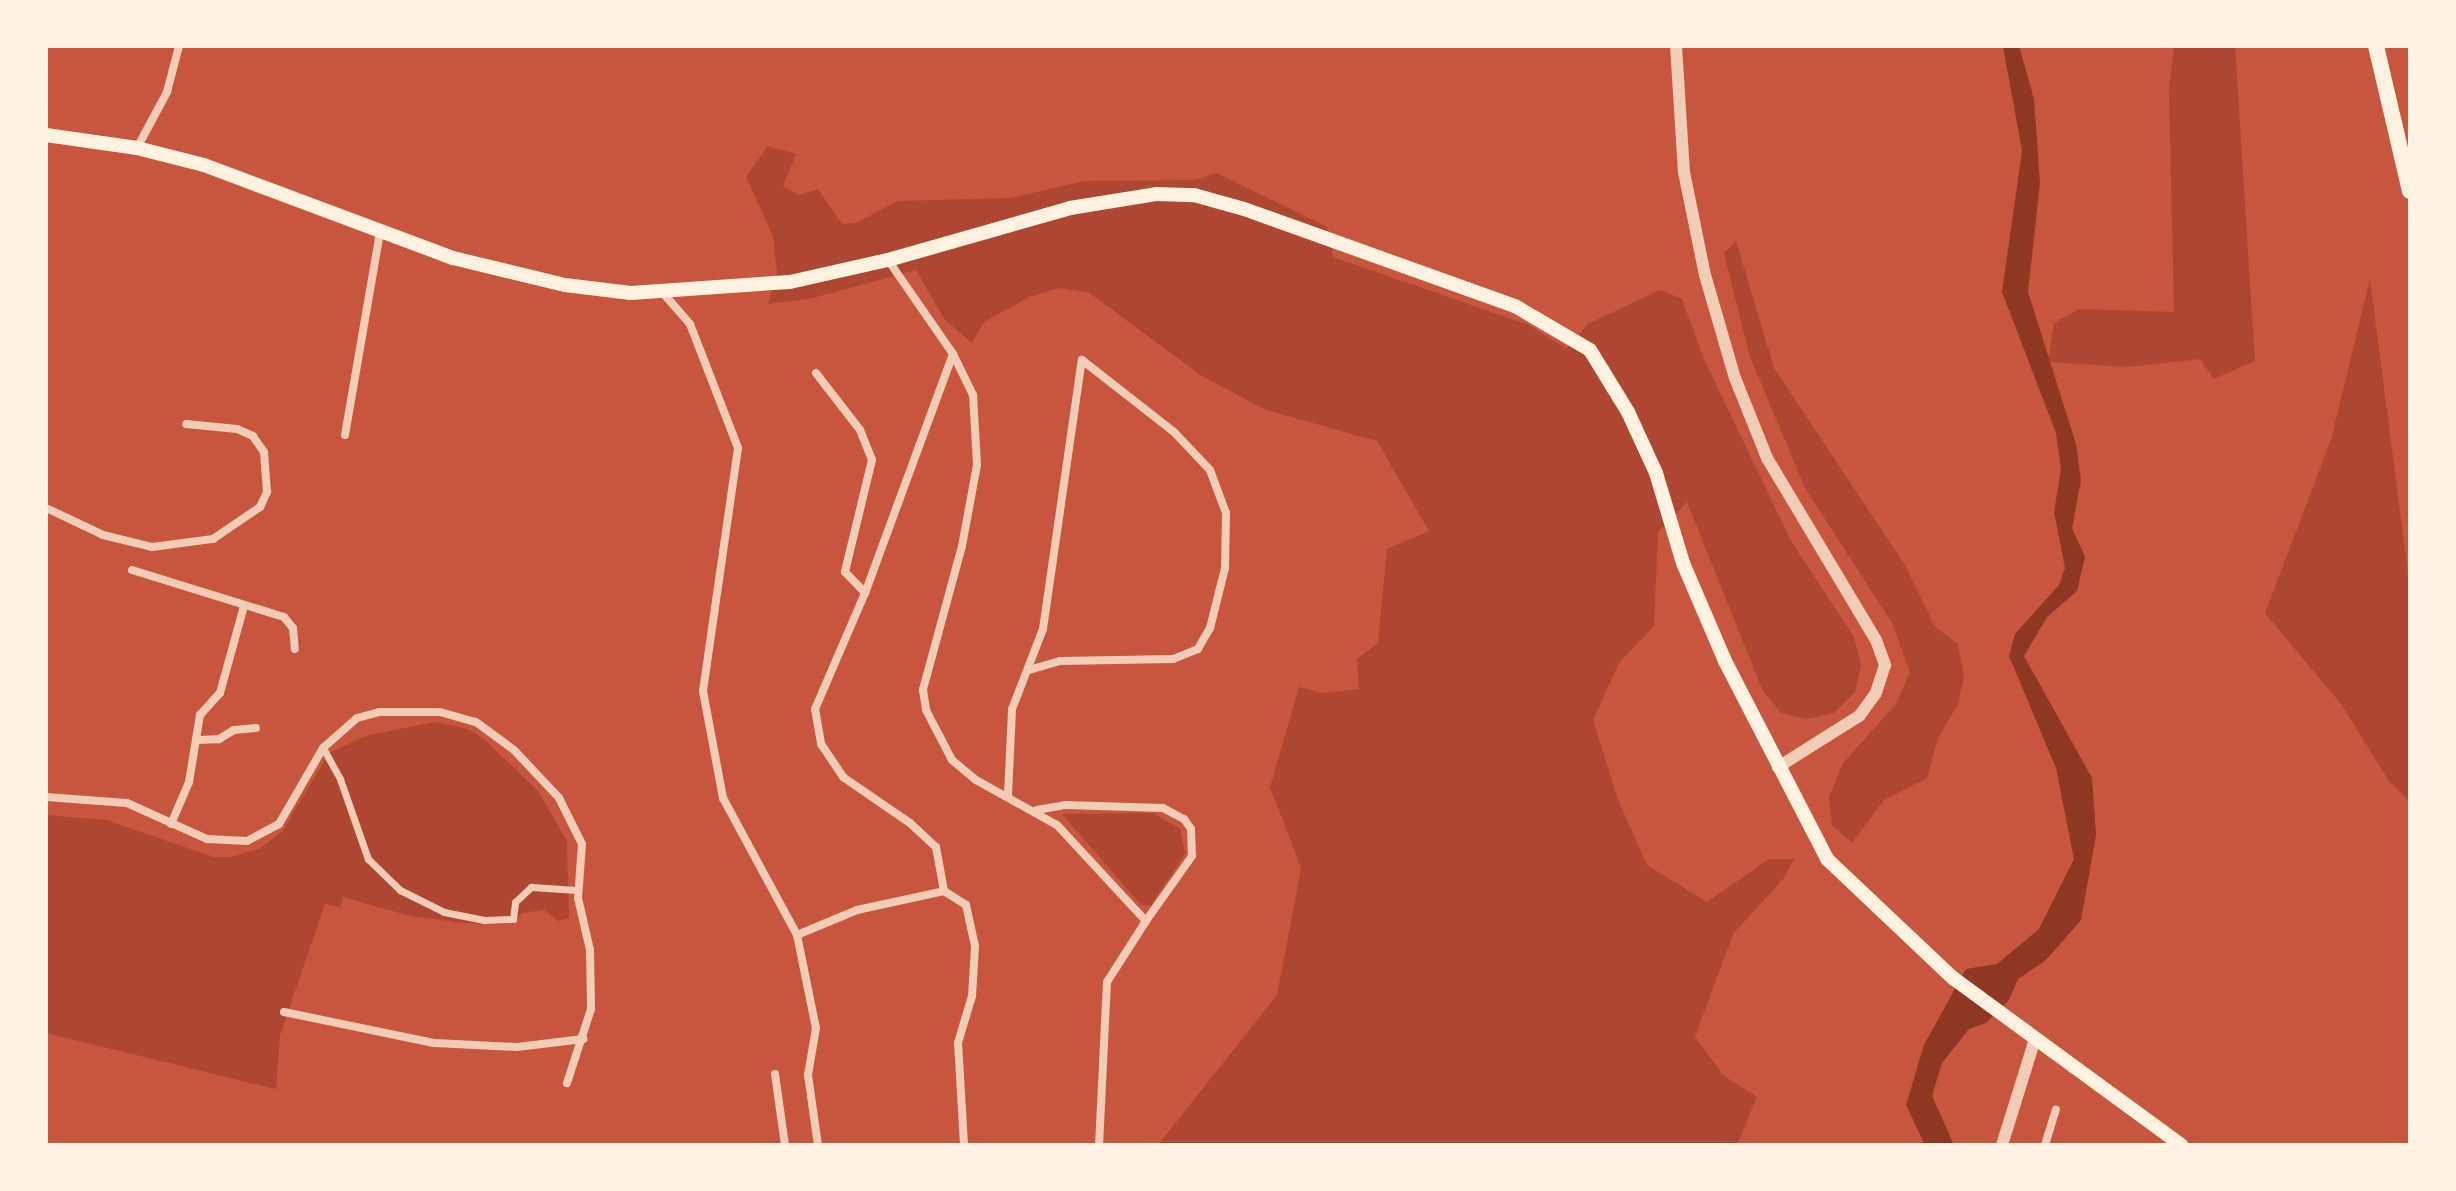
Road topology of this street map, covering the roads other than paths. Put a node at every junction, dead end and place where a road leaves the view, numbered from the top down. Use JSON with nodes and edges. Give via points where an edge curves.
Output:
{"nodes":[{"id":1,"x":179,"y":46,"type":"edge"},
{"id":2,"x":1676,"y":46,"type":"edge"},
{"id":3,"x":2376,"y":46,"type":"edge"},
{"id":4,"x":46,"y":135,"type":"edge"},
{"id":5,"x":137,"y":148,"type":"junction"},
{"id":6,"x":2410,"y":191,"type":"edge"},
{"id":7,"x":380,"y":232,"type":"junction"},
{"id":8,"x":888,"y":260,"type":"junction"},
{"id":9,"x":663,"y":293,"type":"junction"},
{"id":10,"x":953,"y":354,"type":"junction"},
{"id":11,"x":816,"y":373,"type":"dead end"},
{"id":12,"x":186,"y":424,"type":"dead end"},
{"id":13,"x":345,"y":435,"type":"dead end"},
{"id":14,"x":46,"y":508,"type":"edge"},
{"id":15,"x":132,"y":570,"type":"dead end"},
{"id":16,"x":865,"y":593,"type":"junction"},
{"id":17,"x":244,"y":606,"type":"junction"},
{"id":18,"x":295,"y":649,"type":"dead end"},
{"id":19,"x":1029,"y":670,"type":"junction"},
{"id":20,"x":256,"y":728,"type":"dead end"},
{"id":21,"x":196,"y":740,"type":"junction"},
{"id":22,"x":323,"y":748,"type":"junction"},
{"id":23,"x":1778,"y":767,"type":"junction"},
{"id":24,"x":1008,"y":795,"type":"junction"},
{"id":25,"x":46,"y":797,"type":"edge"},
{"id":26,"x":1037,"y":810,"type":"junction"},
{"id":27,"x":171,"y":824,"type":"junction"},
{"id":28,"x":577,"y":890,"type":"junction"},
{"id":29,"x":944,"y":891,"type":"junction"},
{"id":30,"x":1146,"y":921,"type":"junction"},
{"id":31,"x":797,"y":935,"type":"junction"},
{"id":32,"x":284,"y":1012,"type":"dead end"},
{"id":33,"x":584,"y":1039,"type":"junction"},
{"id":34,"x":2035,"y":1039,"type":"junction"},
{"id":35,"x":775,"y":1074,"type":"dead end"},
{"id":36,"x":567,"y":1083,"type":"dead end"},
{"id":37,"x":2056,"y":1110,"type":"dead end"},
{"id":38,"x":785,"y":1145,"type":"edge"},
{"id":39,"x":818,"y":1145,"type":"edge"},
{"id":40,"x":964,"y":1145,"type":"edge"},
{"id":41,"x":1099,"y":1145,"type":"edge"},
{"id":42,"x":2002,"y":1145,"type":"edge"},
{"id":43,"x":2045,"y":1145,"type":"edge"},
{"id":44,"x":2181,"y":1145,"type":"edge"}],
"edges":[{"from":1,"to":5,"type":"street","via":[[167,92]]},
{"from":2,"to":23,"type":"street","via":[[1684,172],[1705,275],[1735,378],[1767,458],[1876,640],[1885,665],[1876,693],[1859,716]]},
{"from":3,"to":6,"type":"highway"},
{"from":4,"to":5,"type":"main road"},
{"from":5,"to":7,"type":"main road","via":[[271,186]]},
{"from":7,"to":9,"type":"main road","via":[[453,258],[565,285]]},
{"from":7,"to":13,"type":"street"},
{"from":8,"to":9,"type":"main road","via":[[790,282]]},
{"from":8,"to":10,"type":"street"},
{"from":8,"to":23,"type":"main road","via":[[1070,208],[1156,194],[1194,195],[1515,306],[1590,350],[1628,412],[1656,473],[1683,563]]},
{"from":9,"to":31,"type":"street","via":[[690,324],[738,448],[703,691],[723,798]]},
{"from":10,"to":16,"type":"street"},
{"from":10,"to":24,"type":"street","via":[[973,395],[977,465],[924,700],[952,760],[976,780]]},
{"from":11,"to":16,"type":"street","via":[[860,430],[872,460],[845,572]]},
{"from":12,"to":14,"type":"street","via":[[237,429],[253,436],[264,452],[267,492],[260,507],[213,539],[152,547],[103,535]]},
{"from":15,"to":17,"type":"street"},
{"from":16,"to":29,"type":"street","via":[[818,694],[821,744],[843,777],[936,847]]},
{"from":17,"to":18,"type":"street","via":[[289,620]]},
{"from":17,"to":21,"type":"street","via":[[220,693],[200,715]]},
{"from":19,"to":19,"type":"street","via":[[1060,661],[1173,659],[1198,649],[1210,628],[1225,568],[1227,523],[1210,470],[1174,432],[1082,360],[1043,629]]},
{"from":19,"to":24,"type":"street","via":[[1012,709]]},
{"from":20,"to":21,"type":"street"},
{"from":21,"to":27,"type":"street","via":[[189,782]]},
{"from":22,"to":27,"type":"street","via":[[301,793],[266,835],[222,842]]},
{"from":22,"to":28,"type":"street","via":[[346,791],[368,859],[400,890],[444,912],[484,920],[513,919],[515,902],[531,887]]},
{"from":22,"to":28,"type":"street","via":[[357,718],[379,712],[440,712],[476,722],[514,750],[559,798],[582,844]]},
{"from":23,"to":34,"type":"main road","via":[[1827,859],[1953,978]]},
{"from":24,"to":26,"type":"street"},
{"from":25,"to":27,"type":"street","via":[[127,803]]},
{"from":26,"to":30,"type":"street","via":[[1079,846]]},
{"from":26,"to":30,"type":"street","via":[[1065,805],[1163,808],[1184,819],[1191,829],[1192,856]]},
{"from":28,"to":33,"type":"street","via":[[592,986]]},
{"from":29,"to":31,"type":"street","via":[[857,910]]},
{"from":29,"to":40,"type":"street","via":[[966,905],[975,946],[972,996],[958,1043]]},
{"from":30,"to":41,"type":"street","via":[[1107,982]]},
{"from":31,"to":39,"type":"street","via":[[816,1028],[808,1075]]},
{"from":32,"to":33,"type":"street","via":[[434,1043],[517,1047]]},
{"from":33,"to":36,"type":"street"},
{"from":34,"to":42,"type":"street"},
{"from":34,"to":44,"type":"main road"},
{"from":35,"to":38,"type":"street"},
{"from":37,"to":43,"type":"street"}]}
